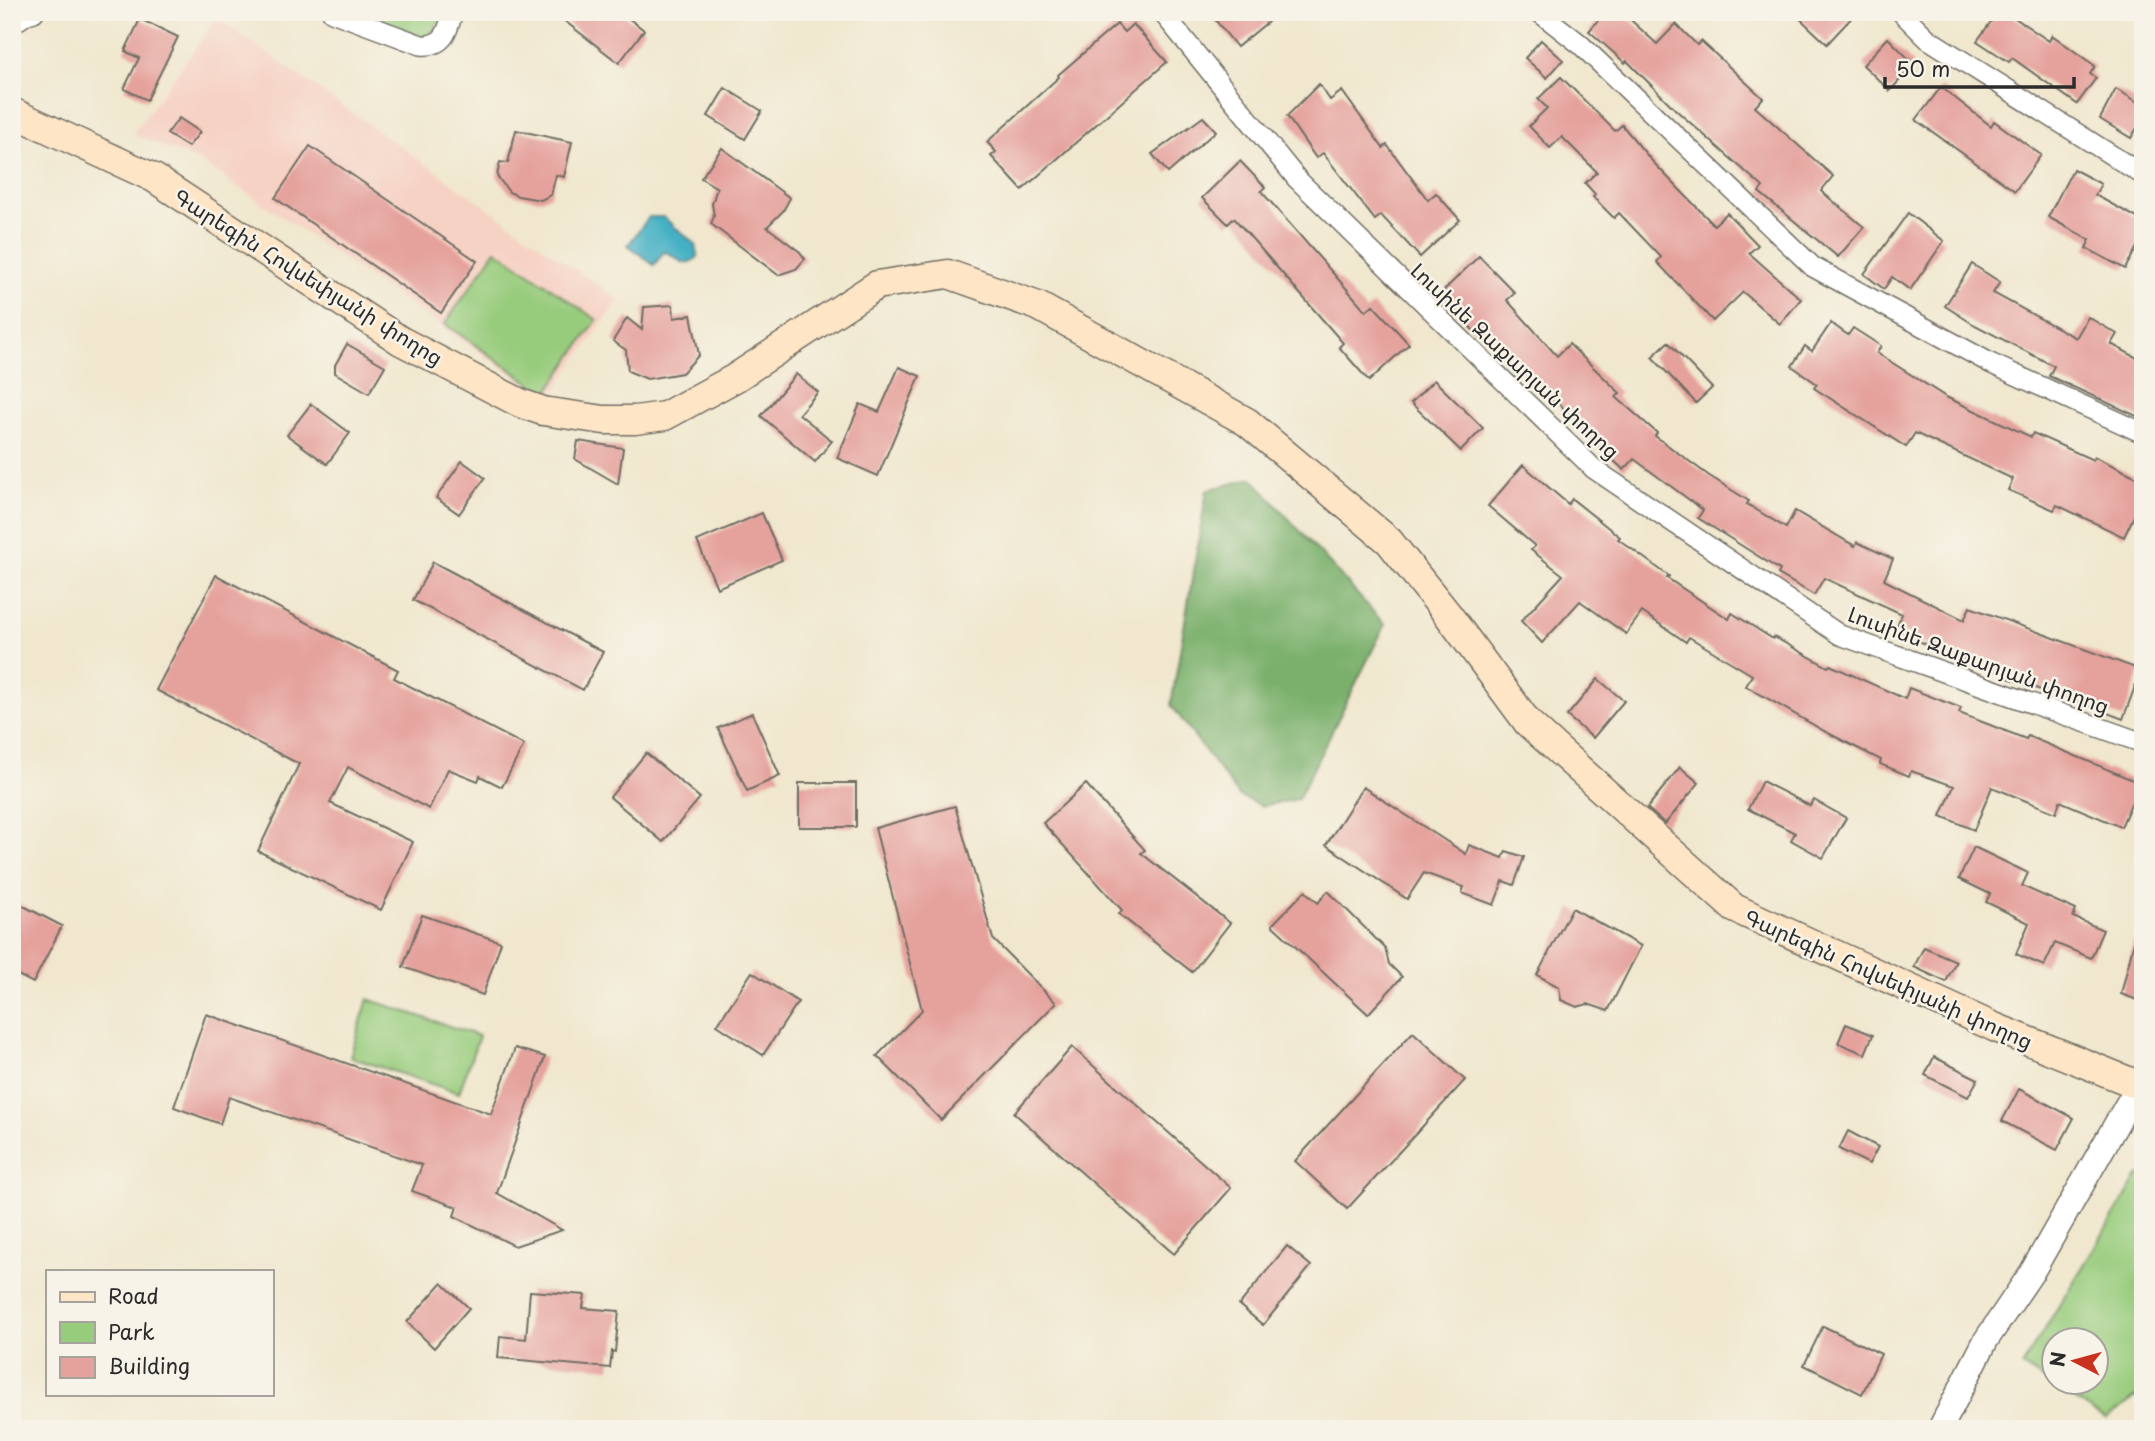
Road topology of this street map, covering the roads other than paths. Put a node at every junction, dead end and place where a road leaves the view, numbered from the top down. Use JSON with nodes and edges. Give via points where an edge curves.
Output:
{"nodes":[{"id":1,"x":34,"y":12,"type":"edge"},
{"id":2,"x":332,"y":12,"type":"edge"},
{"id":3,"x":453,"y":12,"type":"edge"},
{"id":4,"x":1163,"y":12,"type":"edge"},
{"id":5,"x":1539,"y":12,"type":"edge"},
{"id":6,"x":1901,"y":12,"type":"edge"},
{"id":7,"x":12,"y":24,"type":"edge"},
{"id":8,"x":12,"y":112,"type":"edge"},
{"id":9,"x":2143,"y":175,"type":"edge"},
{"id":10,"x":2143,"y":433,"type":"edge"},
{"id":11,"x":2143,"y":743,"type":"edge"},
{"id":12,"x":2141,"y":1087,"type":"edge"},
{"id":13,"x":1940,"y":1429,"type":"edge"}],
"edges":[{"from":1,"to":7,"type":"street"},
{"from":2,"to":3,"type":"street","via":[[429,46],[445,34]]},
{"from":4,"to":11,"type":"street","name":"Լուսինե Զաքարյան փողոց","via":[[1297,179],[1594,469],[1840,635]]},
{"from":5,"to":10,"type":"street","via":[[1580,44],[1813,267],[1992,364]]},
{"from":6,"to":9,"type":"street","via":[[1928,39]]},
{"from":8,"to":12,"type":"main road","name":"Գարեգին Հովսեփյանի փողոց","via":[[154,178],[401,341],[543,411],[604,421],[665,416],[735,378],[877,285],[948,274],[1038,306],[1247,422],[1389,541],[1528,723],[1734,908],[1994,1027]]},
{"from":12,"to":13,"type":"street","via":[[2032,1272],[1986,1340]]}]}
